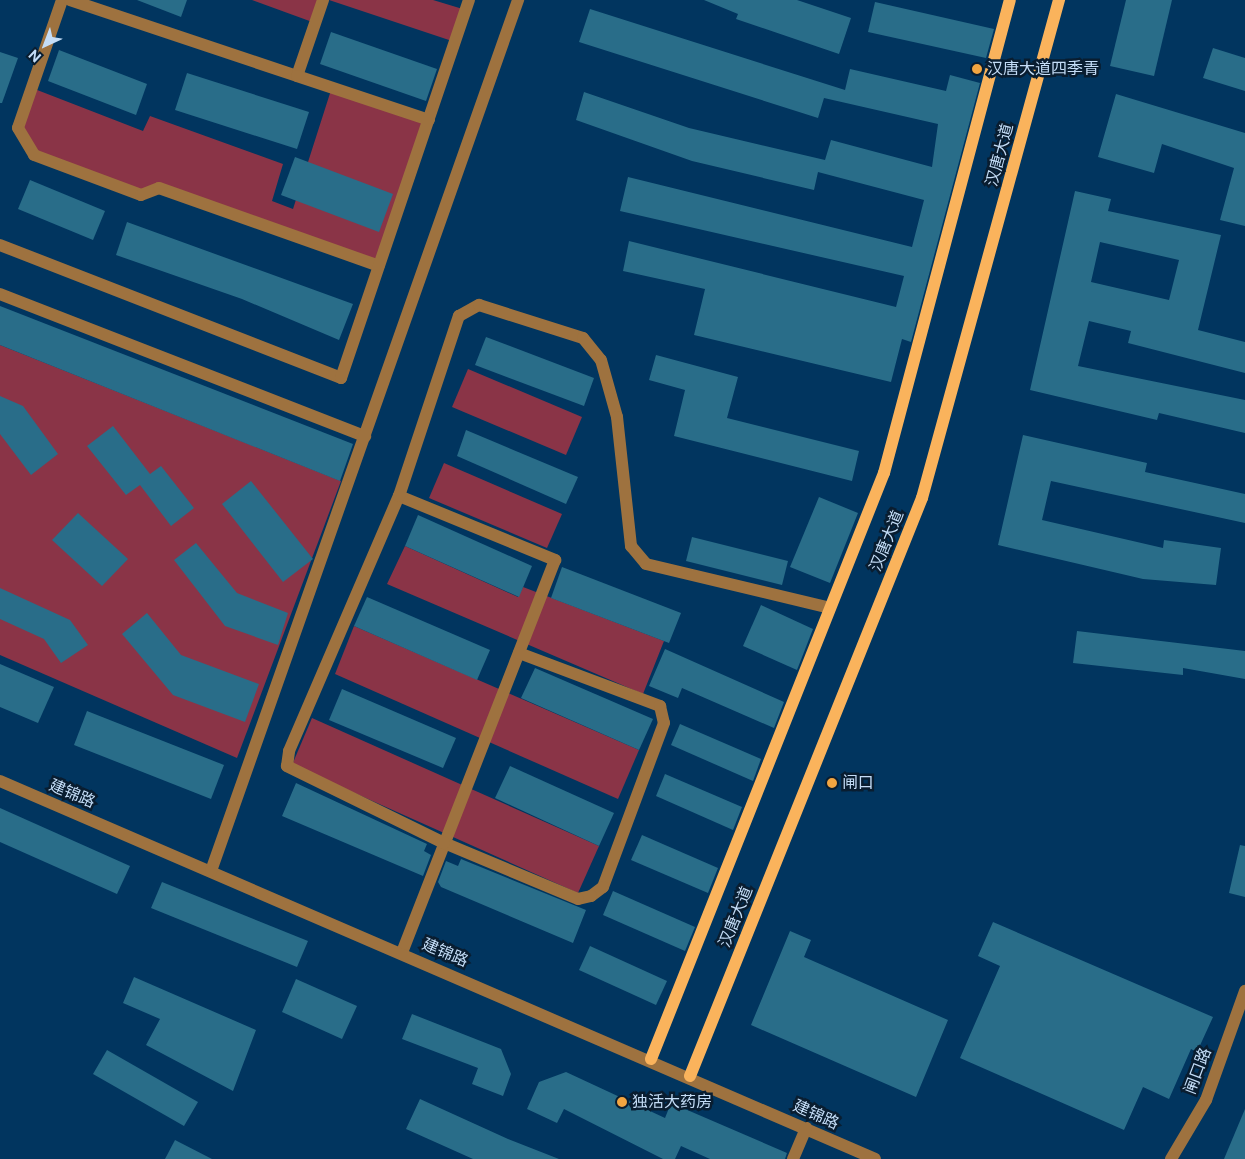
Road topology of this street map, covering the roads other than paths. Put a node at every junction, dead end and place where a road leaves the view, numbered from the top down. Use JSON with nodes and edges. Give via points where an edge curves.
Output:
{"nodes":[{"id":1,"x":62,"y":0,"type":"edge"},
{"id":2,"x":70,"y":0,"type":"edge"},
{"id":3,"x":323,"y":0,"type":"edge"},
{"id":4,"x":469,"y":0,"type":"edge"},
{"id":5,"x":518,"y":0,"type":"edge"},
{"id":6,"x":1010,"y":0,"type":"edge"},
{"id":7,"x":1059,"y":0,"type":"edge"},
{"id":8,"x":297,"y":76,"type":"junction"},
{"id":9,"x":428,"y":120,"type":"junction"},
{"id":10,"x":0,"y":245,"type":"edge"},
{"id":11,"x":379,"y":266,"type":"junction"},
{"id":12,"x":0,"y":294,"type":"edge"},
{"id":13,"x":365,"y":436,"type":"junction"},
{"id":14,"x":399,"y":496,"type":"junction"},
{"id":15,"x":830,"y":608,"type":"junction"},
{"id":16,"x":519,"y":653,"type":"junction"},
{"id":17,"x":0,"y":781,"type":"edge"},
{"id":18,"x":444,"y":843,"type":"junction"},
{"id":19,"x":211,"y":871,"type":"junction"},
{"id":20,"x":402,"y":952,"type":"junction"},
{"id":21,"x":1245,"y":991,"type":"edge"},
{"id":22,"x":651,"y":1059,"type":"junction"},
{"id":23,"x":690,"y":1076,"type":"junction"},
{"id":24,"x":806,"y":1128,"type":"junction"},
{"id":25,"x":793,"y":1159,"type":"edge"},
{"id":26,"x":875,"y":1159,"type":"edge"},
{"id":27,"x":1172,"y":1159,"type":"edge"}],
"edges":[{"from":1,"to":11,"type":"street","via":[[18,128],[34,156],[141,195],[159,188]]},
{"from":2,"to":8,"type":"street"},
{"from":3,"to":8,"type":"street"},
{"from":4,"to":9,"type":"street"},
{"from":5,"to":13,"type":"street"},
{"from":6,"to":15,"type":"main road","name":"汉唐大道","via":[[884,473]]},
{"from":7,"to":23,"type":"main road","name":"汉唐大道","via":[[922,498]]},
{"from":8,"to":9,"type":"street"},
{"from":9,"to":11,"type":"street"},
{"from":10,"to":11,"type":"street","via":[[341,378]]},
{"from":12,"to":13,"type":"street"},
{"from":13,"to":19,"type":"street"},
{"from":14,"to":15,"type":"street","via":[[460,316],[479,305],[583,338],[601,360],[617,418],[631,546],[646,564]]},
{"from":14,"to":16,"type":"street","via":[[555,560]]},
{"from":14,"to":18,"type":"street","via":[[289,751],[287,766]]},
{"from":15,"to":22,"type":"main road","name":"汉唐大道"},
{"from":16,"to":18,"type":"street"},
{"from":16,"to":18,"type":"street","via":[[660,706],[664,723],[603,887],[578,899]]},
{"from":17,"to":19,"type":"street","name":"建锦路"},
{"from":18,"to":20,"type":"street"},
{"from":19,"to":20,"type":"street","name":"建锦路"},
{"from":20,"to":22,"type":"street","name":"建锦路"},
{"from":21,"to":27,"type":"street","name":"闸口路","via":[[1206,1100]]},
{"from":22,"to":23,"type":"street","name":"建锦路"},
{"from":23,"to":24,"type":"street","name":"建锦路"},
{"from":24,"to":25,"type":"street"},
{"from":24,"to":26,"type":"street","name":"建锦路"}]}
